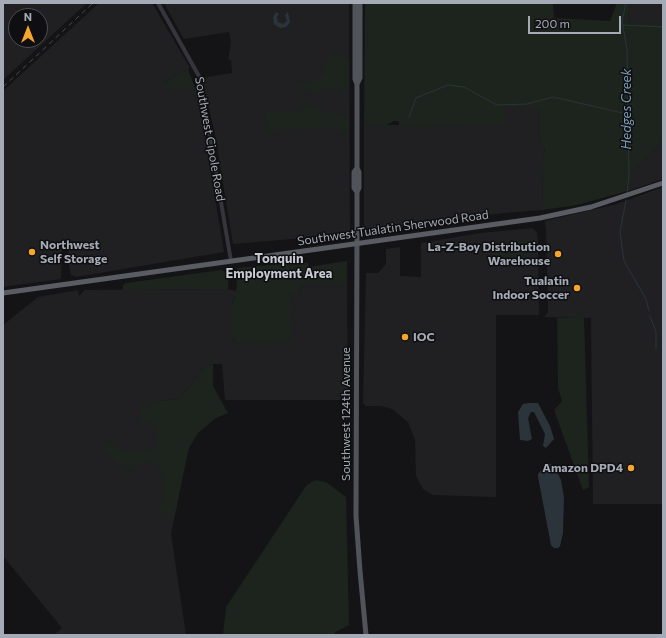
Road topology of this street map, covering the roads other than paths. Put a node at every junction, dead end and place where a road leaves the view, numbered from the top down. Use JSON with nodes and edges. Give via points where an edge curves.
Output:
{"nodes":[{"id":1,"x":158,"y":3,"type":"edge"},
{"id":2,"x":355,"y":3,"type":"edge"},
{"id":3,"x":360,"y":3,"type":"edge"},
{"id":4,"x":357,"y":84,"type":"junction"},
{"id":5,"x":663,"y":183,"type":"edge"},
{"id":6,"x":357,"y":244,"type":"junction"},
{"id":7,"x":232,"y":261,"type":"junction"},
{"id":8,"x":3,"y":293,"type":"edge"},
{"id":9,"x":366,"y":635,"type":"edge"}],
"edges":[{"from":1,"to":7,"type":"street","name":"Southwest Cipole Road","via":[[200,78]]},
{"from":2,"to":4,"type":"main road","name":"Southwest 124th Avenue","via":[[354,79]]},
{"from":3,"to":4,"type":"main road","name":"Southwest 124th Avenue","via":[[360,78]]},
{"from":4,"to":6,"type":"main road","name":"Southwest 124th Avenue"},
{"from":5,"to":6,"type":"highway","name":"Southwest Tualatin Sherwood Road","via":[[616,200],[566,213]]},
{"from":6,"to":7,"type":"highway","name":"Southwest Tualatin Sherwood Road"},
{"from":6,"to":9,"type":"main road","name":"Southwest 124th Avenue","via":[[356,516]]},
{"from":7,"to":8,"type":"highway","name":"Southwest Tualatin Sherwood Road"}]}
